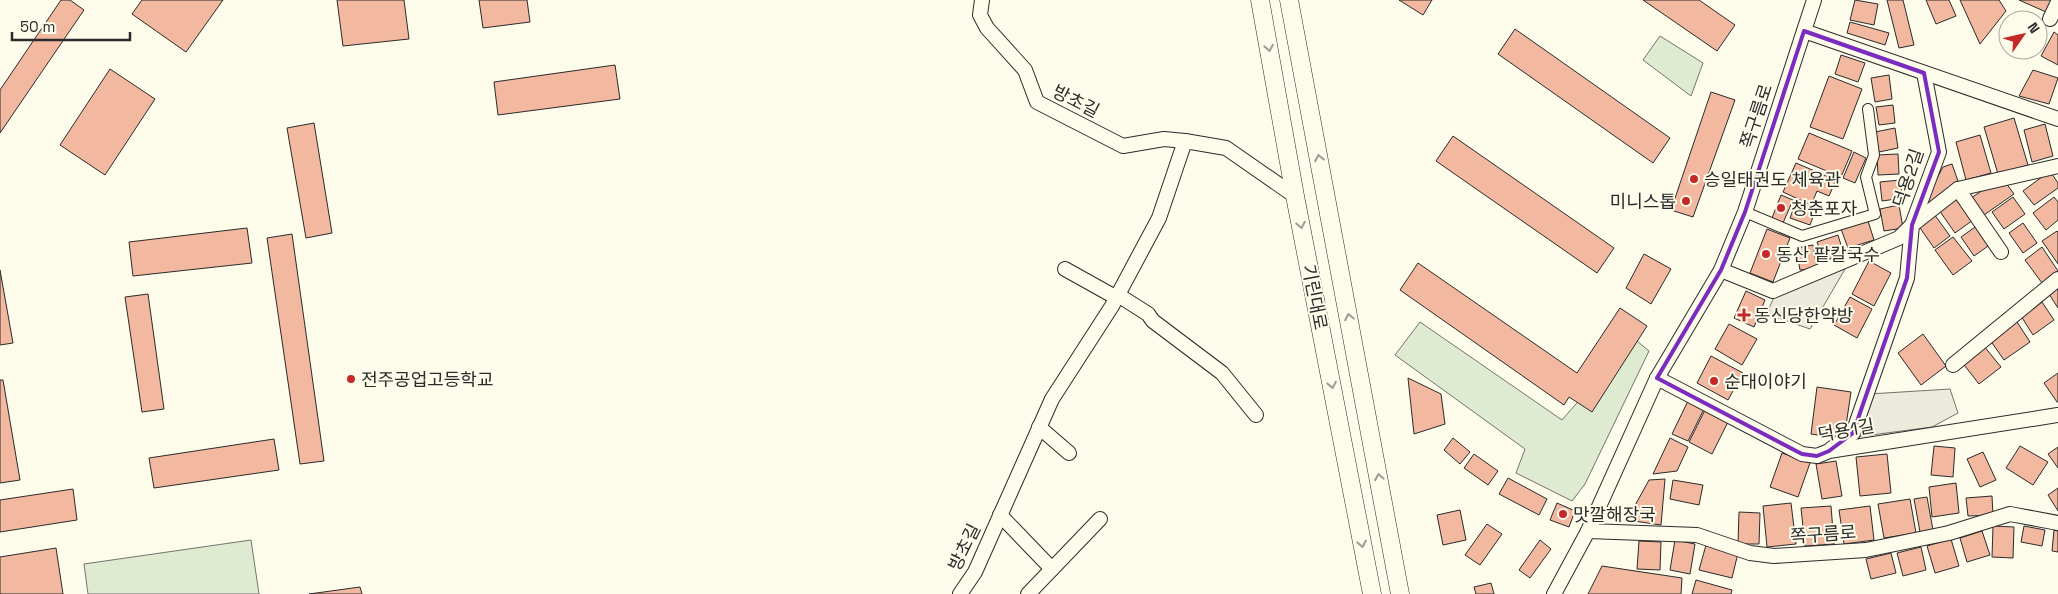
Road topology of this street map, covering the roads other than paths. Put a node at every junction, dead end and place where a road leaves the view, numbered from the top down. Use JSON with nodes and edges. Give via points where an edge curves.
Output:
{"nodes":[{"id":1,"x":982,"y":0,"type":"edge"},
{"id":2,"x":1260,"y":0,"type":"edge"},
{"id":3,"x":1289,"y":0,"type":"edge"},
{"id":4,"x":1814,"y":0,"type":"edge"},
{"id":5,"x":2058,"y":2,"type":"edge"},
{"id":6,"x":2050,"y":19,"type":"dead end"},
{"id":7,"x":1804,"y":31,"type":"junction"},
{"id":8,"x":1924,"y":73,"type":"junction"},
{"id":9,"x":1868,"y":109,"type":"dead end"},
{"id":10,"x":2058,"y":120,"type":"edge"},
{"id":11,"x":1185,"y":141,"type":"junction"},
{"id":12,"x":2058,"y":166,"type":"edge"},
{"id":13,"x":1958,"y":189,"type":"junction"},
{"id":14,"x":1295,"y":196,"type":"junction"},
{"id":15,"x":1745,"y":212,"type":"junction"},
{"id":16,"x":1912,"y":225,"type":"junction"},
{"id":17,"x":2001,"y":252,"type":"dead end"},
{"id":18,"x":1065,"y":270,"type":"dead end"},
{"id":19,"x":1721,"y":270,"type":"junction"},
{"id":20,"x":2058,"y":279,"type":"edge"},
{"id":21,"x":1118,"y":296,"type":"junction"},
{"id":22,"x":1953,"y":365,"type":"dead end"},
{"id":23,"x":1657,"y":378,"type":"junction"},
{"id":24,"x":1256,"y":415,"type":"dead end"},
{"id":25,"x":2058,"y":415,"type":"edge"},
{"id":26,"x":1039,"y":426,"type":"junction"},
{"id":27,"x":1829,"y":451,"type":"junction"},
{"id":28,"x":1069,"y":454,"type":"dead end"},
{"id":29,"x":1000,"y":515,"type":"junction"},
{"id":30,"x":1100,"y":519,"type":"dead end"},
{"id":31,"x":2058,"y":523,"type":"edge"},
{"id":32,"x":1588,"y":531,"type":"junction"},
{"id":33,"x":1052,"y":568,"type":"junction"},
{"id":34,"x":960,"y":594,"type":"edge"},
{"id":35,"x":1028,"y":594,"type":"edge"},
{"id":36,"x":1372,"y":594,"type":"edge"},
{"id":37,"x":1400,"y":594,"type":"edge"},
{"id":38,"x":1554,"y":594,"type":"edge"}],
"edges":[{"from":1,"to":11,"type":"street","name":"방초길","via":[[980,15],[987,28],[1025,70],[1037,102],[1123,146],[1164,139]]},
{"from":2,"to":14,"type":"street","name":"기린대로","one_way":true},
{"from":37,"to":3,"type":"street","name":"기린대로","one_way":true},
{"from":4,"to":7,"type":"street","name":"쪽구름로"},
{"from":5,"to":6,"type":"street"},
{"from":7,"to":8,"type":"street"},
{"from":7,"to":15,"type":"street","name":"쪽구름로"},
{"from":8,"to":10,"type":"street"},
{"from":8,"to":16,"type":"street","name":"덕용2길","via":[[1939,152]]},
{"from":9,"to":15,"type":"street","via":[[1874,155],[1866,177],[1875,214],[1802,236]]},
{"from":11,"to":14,"type":"street","name":"방초길","via":[[1226,148]]},
{"from":11,"to":21,"type":"street","name":"방초길","via":[[1159,218]]},
{"from":12,"to":13,"type":"street","name":"덕용2길"},
{"from":13,"to":16,"type":"street","name":"덕용2길"},
{"from":13,"to":17,"type":"street"},
{"from":14,"to":36,"type":"street","name":"기린대로","one_way":true},
{"from":15,"to":19,"type":"street","name":"쪽구름로"},
{"from":16,"to":19,"type":"street","via":[[1899,238],[1773,291]]},
{"from":16,"to":27,"type":"street","via":[[1907,278],[1853,433]]},
{"from":18,"to":21,"type":"street"},
{"from":19,"to":23,"type":"street","name":"쪽구름로"},
{"from":20,"to":22,"type":"street"},
{"from":21,"to":24,"type":"street","via":[[1148,314],[1222,373]]},
{"from":21,"to":26,"type":"street","name":"방초길","via":[[1052,399]]},
{"from":23,"to":27,"type":"street","name":"덕용1길","via":[[1802,454],[1817,456]]},
{"from":23,"to":32,"type":"street","name":"쪽구름로"},
{"from":25,"to":27,"type":"street","name":"덕용1길"},
{"from":26,"to":28,"type":"street"},
{"from":26,"to":29,"type":"street","name":"방초길"},
{"from":29,"to":33,"type":"street","name":"방초길"},
{"from":29,"to":34,"type":"street","name":"방초길","via":[[976,572]]},
{"from":30,"to":33,"type":"street"},
{"from":31,"to":32,"type":"street","name":"쪽구름로","via":[[2010,514],[1949,533],[1866,550],[1774,556],[1750,553],[1697,535]]},
{"from":32,"to":38,"type":"street","name":"쪽구름로"},
{"from":33,"to":35,"type":"street"}]}
